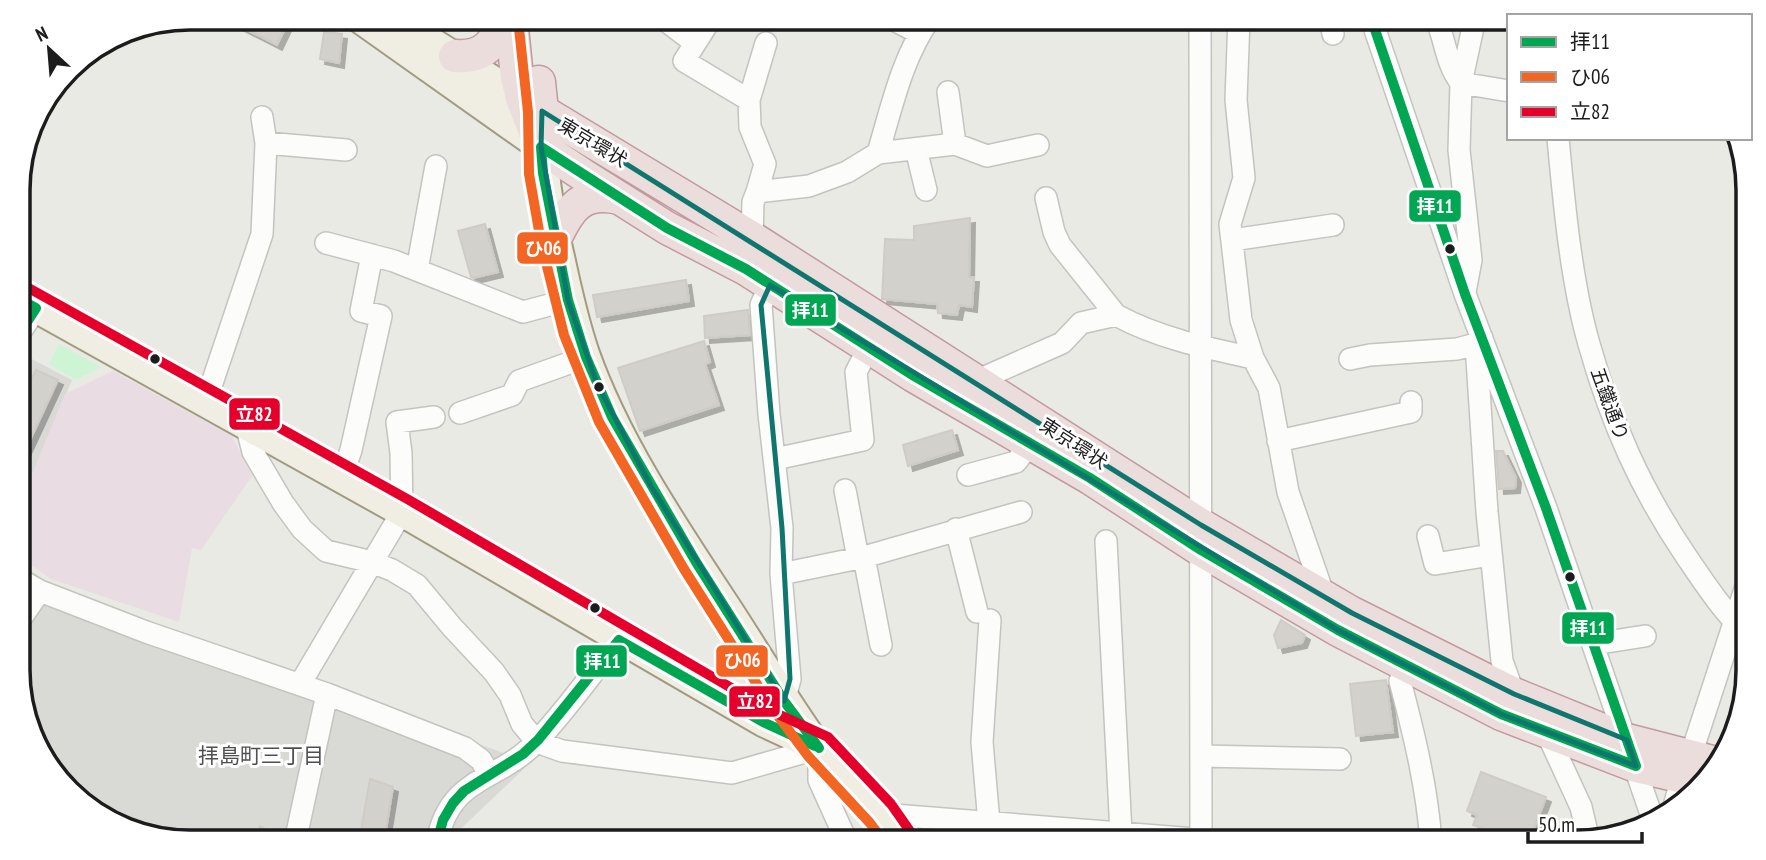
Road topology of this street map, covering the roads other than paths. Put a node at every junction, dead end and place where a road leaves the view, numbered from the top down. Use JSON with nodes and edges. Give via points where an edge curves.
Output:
{"nodes":[{"id":1,"x":376,"y":30,"type":"edge"},
{"id":2,"x":413,"y":30,"type":"edge"},
{"id":3,"x":499,"y":30,"type":"edge"},
{"id":4,"x":512,"y":30,"type":"edge"},
{"id":5,"x":532,"y":30,"type":"edge"},
{"id":6,"x":678,"y":30,"type":"edge"},
{"id":7,"x":703,"y":30,"type":"edge"},
{"id":8,"x":922,"y":30,"type":"edge"},
{"id":9,"x":1200,"y":30,"type":"edge"},
{"id":10,"x":1239,"y":30,"type":"edge"},
{"id":11,"x":1375,"y":30,"type":"edge"},
{"id":12,"x":1440,"y":30,"type":"edge"},
{"id":13,"x":1472,"y":30,"type":"edge"},
{"id":14,"x":695,"y":43,"type":"junction"},
{"id":15,"x":766,"y":43,"type":"dead end"},
{"id":16,"x":455,"y":56,"type":"junction"},
{"id":17,"x":1461,"y":83,"type":"junction"},
{"id":18,"x":1507,"y":91,"type":"edge"},
{"id":19,"x":948,"y":92,"type":"dead end"},
{"id":20,"x":748,"y":100,"type":"junction"},
{"id":21,"x":532,"y":104,"type":"junction"},
{"id":22,"x":262,"y":117,"type":"dead end"},
{"id":23,"x":1558,"y":140,"type":"edge"},
{"id":24,"x":266,"y":143,"type":"junction"},
{"id":25,"x":956,"y":144,"type":"junction"},
{"id":26,"x":1038,"y":145,"type":"dead end"},
{"id":27,"x":541,"y":147,"type":"junction"},
{"id":28,"x":916,"y":149,"type":"junction"},
{"id":29,"x":346,"y":150,"type":"dead end"},
{"id":30,"x":878,"y":153,"type":"junction"},
{"id":31,"x":436,"y":166,"type":"dead end"},
{"id":32,"x":926,"y":191,"type":"dead end"},
{"id":33,"x":757,"y":192,"type":"junction"},
{"id":34,"x":619,"y":198,"type":"junction"},
{"id":35,"x":1046,"y":198,"type":"dead end"},
{"id":36,"x":1333,"y":225,"type":"dead end"},
{"id":37,"x":752,"y":238,"type":"junction"},
{"id":38,"x":555,"y":239,"type":"junction"},
{"id":39,"x":1232,"y":240,"type":"junction"},
{"id":40,"x":326,"y":243,"type":"dead end"},
{"id":41,"x":372,"y":255,"type":"junction"},
{"id":42,"x":417,"y":270,"type":"junction"},
{"id":43,"x":770,"y":285,"type":"junction"},
{"id":44,"x":1465,"y":294,"type":"junction"},
{"id":45,"x":568,"y":300,"type":"junction"},
{"id":46,"x":30,"y":305,"type":"edge"},
{"id":47,"x":1116,"y":315,"type":"junction"},
{"id":48,"x":1479,"y":341,"type":"junction"},
{"id":49,"x":1202,"y":346,"type":"junction"},
{"id":50,"x":869,"y":347,"type":"junction"},
{"id":51,"x":586,"y":357,"type":"junction"},
{"id":52,"x":1253,"y":358,"type":"junction"},
{"id":53,"x":1350,"y":359,"type":"dead end"},
{"id":54,"x":976,"y":381,"type":"junction"},
{"id":55,"x":205,"y":401,"type":"junction"},
{"id":56,"x":1410,"y":402,"type":"dead end"},
{"id":57,"x":460,"y":413,"type":"dead end"},
{"id":58,"x":434,"y":417,"type":"dead end"},
{"id":59,"x":246,"y":424,"type":"junction"},
{"id":60,"x":1278,"y":441,"type":"junction"},
{"id":61,"x":1031,"y":443,"type":"junction"},
{"id":62,"x":775,"y":459,"type":"junction"},
{"id":63,"x":968,"y":475,"type":"dead end"},
{"id":64,"x":341,"y":479,"type":"junction"},
{"id":65,"x":845,"y":490,"type":"dead end"},
{"id":66,"x":402,"y":512,"type":"junction"},
{"id":67,"x":1021,"y":512,"type":"dead end"},
{"id":68,"x":956,"y":529,"type":"junction"},
{"id":69,"x":1428,"y":536,"type":"dead end"},
{"id":70,"x":1201,"y":538,"type":"junction"},
{"id":71,"x":1106,"y":541,"type":"dead end"},
{"id":72,"x":1491,"y":555,"type":"junction"},
{"id":73,"x":861,"y":557,"type":"junction"},
{"id":74,"x":372,"y":562,"type":"junction"},
{"id":75,"x":781,"y":574,"type":"junction"},
{"id":76,"x":30,"y":585,"type":"edge"},
{"id":77,"x":40,"y":591,"type":"junction"},
{"id":78,"x":1324,"y":596,"type":"junction"},
{"id":79,"x":30,"y":605,"type":"edge"},
{"id":80,"x":1736,"y":621,"type":"edge"},
{"id":81,"x":1645,"y":636,"type":"dead end"},
{"id":82,"x":619,"y":640,"type":"junction"},
{"id":83,"x":1594,"y":644,"type":"junction"},
{"id":84,"x":881,"y":645,"type":"dead end"},
{"id":85,"x":1736,"y":648,"type":"edge"},
{"id":86,"x":1407,"y":666,"type":"junction"},
{"id":87,"x":300,"y":684,"type":"junction"},
{"id":88,"x":327,"y":694,"type":"junction"},
{"id":89,"x":1514,"y":694,"type":"junction"},
{"id":90,"x":784,"y":701,"type":"junction"},
{"id":91,"x":1546,"y":731,"type":"junction"},
{"id":92,"x":537,"y":742,"type":"junction"},
{"id":93,"x":819,"y":748,"type":"junction"},
{"id":94,"x":1632,"y":753,"type":"junction"},
{"id":95,"x":1201,"y":756,"type":"junction"},
{"id":96,"x":1340,"y":759,"type":"dead end"},
{"id":97,"x":1697,"y":770,"type":"edge"},
{"id":98,"x":489,"y":774,"type":"junction"},
{"id":99,"x":1650,"y":812,"type":"edge"},
{"id":100,"x":881,"y":814,"type":"junction"},
{"id":101,"x":989,"y":823,"type":"junction"},
{"id":102,"x":298,"y":830,"type":"edge"},
{"id":103,"x":441,"y":830,"type":"edge"},
{"id":104,"x":841,"y":830,"type":"edge"},
{"id":105,"x":892,"y":830,"type":"edge"},
{"id":106,"x":1081,"y":830,"type":"edge"},
{"id":107,"x":1121,"y":830,"type":"edge"},
{"id":108,"x":1201,"y":830,"type":"edge"},
{"id":109,"x":1431,"y":830,"type":"edge"},
{"id":110,"x":1586,"y":830,"type":"edge"}],
"edges":[{"from":1,"to":27,"type":"main road"},
{"from":2,"to":16,"type":"main road"},
{"from":3,"to":16,"type":"highway","via":[[486,49]]},
{"from":4,"to":21,"type":"highway","name":"東京環状","via":[[517,76]]},
{"from":5,"to":21,"type":"highway","name":"東京環状"},
{"from":6,"to":14,"type":"street"},
{"from":7,"to":14,"type":"street"},
{"from":8,"to":30,"type":"street","via":[[903,66]]},
{"from":9,"to":49,"type":"street"},
{"from":10,"to":39,"type":"street","via":[[1236,100],[1244,178],[1230,224]]},
{"from":11,"to":44,"type":"street"},
{"from":12,"to":17,"type":"street","via":[[1451,71]]},
{"from":13,"to":17,"type":"street"},
{"from":14,"to":20,"type":"street","via":[[684,61]]},
{"from":15,"to":20,"type":"street"},
{"from":16,"to":21,"type":"main road"},
{"from":17,"to":18,"type":"street"},
{"from":17,"to":44,"type":"street","via":[[1459,150],[1471,260]]},
{"from":19,"to":25,"type":"street"},
{"from":20,"to":33,"type":"street","via":[[750,127],[765,164]]},
{"from":21,"to":27,"type":"highway","name":"東京環状"},
{"from":21,"to":37,"type":"highway","name":"東京環状"},
{"from":22,"to":24,"type":"street"},
{"from":23,"to":80,"type":"street","name":"五鐵通り","via":[[1588,342],[1616,427],[1642,486],[1672,536]]},
{"from":24,"to":29,"type":"street"},
{"from":24,"to":55,"type":"street","via":[[262,234]]},
{"from":25,"to":26,"type":"street","via":[[987,156]]},
{"from":25,"to":28,"type":"street"},
{"from":27,"to":34,"type":"highway","name":"東京環状"},
{"from":27,"to":38,"type":"main road"},
{"from":28,"to":30,"type":"street"},
{"from":28,"to":32,"type":"street"},
{"from":30,"to":33,"type":"street","via":[[847,172],[809,186]]},
{"from":31,"to":42,"type":"street"},
{"from":33,"to":37,"type":"street"},
{"from":34,"to":38,"type":"highway","via":[[594,196],[580,202]]},
{"from":34,"to":43,"type":"highway","name":"東京環状"},
{"from":35,"to":47,"type":"street","via":[[1060,244]]},
{"from":36,"to":39,"type":"street"},
{"from":37,"to":54,"type":"highway","name":"東京環状"},
{"from":38,"to":45,"type":"main road"},
{"from":39,"to":52,"type":"street","via":[[1241,320]]},
{"from":40,"to":41,"type":"street"},
{"from":41,"to":42,"type":"street"},
{"from":41,"to":64,"type":"street","via":[[361,311],[381,316]]},
{"from":42,"to":45,"type":"street","via":[[523,312]]},
{"from":43,"to":50,"type":"highway","name":"東京環状"},
{"from":43,"to":62,"type":"street","via":[[761,305]]},
{"from":44,"to":48,"type":"street"},
{"from":45,"to":51,"type":"main road"},
{"from":46,"to":55,"type":"main road"},
{"from":47,"to":49,"type":"street","via":[[1136,326]]},
{"from":47,"to":54,"type":"street","via":[[1081,323],[1062,343]]},
{"from":48,"to":53,"type":"street","via":[[1457,349]]},
{"from":48,"to":72,"type":"street"},
{"from":48,"to":83,"type":"street"},
{"from":49,"to":52,"type":"street"},
{"from":49,"to":70,"type":"street"},
{"from":50,"to":61,"type":"highway","name":"東京環状"},
{"from":50,"to":62,"type":"street","via":[[856,372],[863,440]]},
{"from":51,"to":57,"type":"street","via":[[519,381],[512,395]]},
{"from":51,"to":90,"type":"main road","via":[[612,417],[651,486]]},
{"from":52,"to":60,"type":"street","via":[[1269,388]]},
{"from":54,"to":70,"type":"highway","name":"東京環状"},
{"from":55,"to":59,"type":"main road"},
{"from":56,"to":60,"type":"street","via":[[1412,412]]},
{"from":58,"to":66,"type":"street","via":[[397,422]]},
{"from":59,"to":64,"type":"main road"},
{"from":59,"to":74,"type":"street","via":[[253,452],[302,529],[326,551]]},
{"from":60,"to":78,"type":"street","via":[[1288,492]]},
{"from":61,"to":63,"type":"street","via":[[1016,461]]},
{"from":61,"to":70,"type":"highway","name":"東京環状"},
{"from":62,"to":75,"type":"street"},
{"from":64,"to":66,"type":"main road"},
{"from":65,"to":73,"type":"street"},
{"from":66,"to":74,"type":"street"},
{"from":66,"to":82,"type":"main road"},
{"from":67,"to":68,"type":"street"},
{"from":68,"to":73,"type":"street"},
{"from":68,"to":101,"type":"street","via":[[983,616],[982,742]]},
{"from":69,"to":72,"type":"street","via":[[1435,565]]},
{"from":70,"to":78,"type":"highway","name":"東京環状"},
{"from":70,"to":86,"type":"highway","name":"東京環状","via":[[1338,630]]},
{"from":70,"to":95,"type":"street"},
{"from":71,"to":107,"type":"street"},
{"from":72,"to":89,"type":"street","via":[[1502,661]]},
{"from":73,"to":75,"type":"street"},
{"from":73,"to":84,"type":"street"},
{"from":74,"to":87,"type":"street"},
{"from":74,"to":92,"type":"street","via":[[416,584],[494,672]]},
{"from":75,"to":90,"type":"street","via":[[790,679]]},
{"from":76,"to":77,"type":"street"},
{"from":77,"to":79,"type":"street"},
{"from":77,"to":87,"type":"street"},
{"from":78,"to":89,"type":"highway","name":"東京環状"},
{"from":81,"to":83,"type":"street"},
{"from":82,"to":92,"type":"street"},
{"from":82,"to":93,"type":"main road","via":[[763,722]]},
{"from":83,"to":94,"type":"street"},
{"from":85,"to":97,"type":"street"},
{"from":86,"to":91,"type":"highway","name":"東京環状","via":[[1501,714]]},
{"from":86,"to":109,"type":"street","via":[[1399,681],[1418,752]]},
{"from":87,"to":88,"type":"street"},
{"from":88,"to":98,"type":"street","via":[[465,748]]},
{"from":88,"to":102,"type":"street"},
{"from":89,"to":94,"type":"highway","name":"東京環状"},
{"from":90,"to":93,"type":"main road"},
{"from":91,"to":94,"type":"highway","name":"東京環状"},
{"from":91,"to":110,"type":"street","via":[[1581,807]]},
{"from":92,"to":93,"type":"street","via":[[562,751],[732,773]]},
{"from":92,"to":98,"type":"street"},
{"from":93,"to":100,"type":"main road"},
{"from":93,"to":104,"type":"street","via":[[820,780]]},
{"from":94,"to":97,"type":"highway","name":"東京環状"},
{"from":94,"to":99,"type":"street"},
{"from":95,"to":96,"type":"street"},
{"from":95,"to":108,"type":"street"},
{"from":98,"to":103,"type":"street","via":[[456,798]]},
{"from":100,"to":101,"type":"street"},
{"from":100,"to":105,"type":"main road"},
{"from":101,"to":106,"type":"street"}]}
